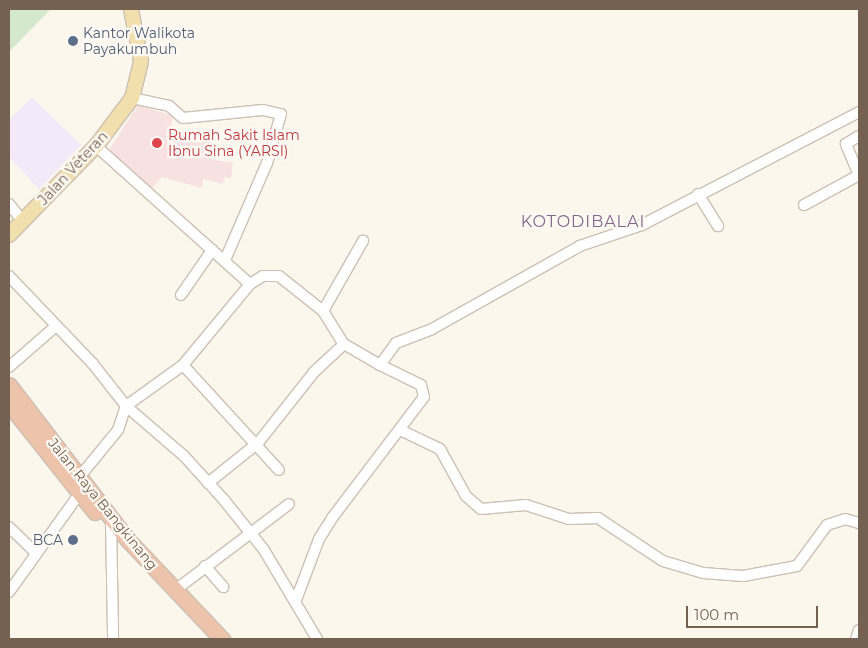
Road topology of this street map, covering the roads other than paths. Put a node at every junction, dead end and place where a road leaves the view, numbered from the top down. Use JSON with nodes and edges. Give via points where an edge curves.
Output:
{"nodes":[{"id":1,"x":130,"y":9,"type":"edge"},
{"id":2,"x":132,"y":98,"type":"junction"},
{"id":3,"x":859,"y":112,"type":"edge"},
{"id":4,"x":859,"y":136,"type":"edge"},
{"id":5,"x":96,"y":146,"type":"junction"},
{"id":6,"x":859,"y":175,"type":"edge"},
{"id":7,"x":698,"y":194,"type":"junction"},
{"id":8,"x":9,"y":204,"type":"edge"},
{"id":9,"x":804,"y":205,"type":"dead end"},
{"id":10,"x":23,"y":221,"type":"junction"},
{"id":11,"x":718,"y":226,"type":"dead end"},
{"id":12,"x":9,"y":235,"type":"edge"},
{"id":13,"x":363,"y":242,"type":"dead end"},
{"id":14,"x":212,"y":250,"type":"junction"},
{"id":15,"x":225,"y":260,"type":"junction"},
{"id":16,"x":9,"y":276,"type":"edge"},
{"id":17,"x":250,"y":284,"type":"junction"},
{"id":18,"x":181,"y":295,"type":"dead end"},
{"id":19,"x":323,"y":311,"type":"junction"},
{"id":20,"x":56,"y":326,"type":"junction"},
{"id":21,"x":344,"y":344,"type":"junction"},
{"id":22,"x":183,"y":365,"type":"junction"},
{"id":23,"x":380,"y":365,"type":"junction"},
{"id":24,"x":9,"y":367,"type":"edge"},
{"id":25,"x":9,"y":385,"type":"edge"},
{"id":26,"x":9,"y":404,"type":"edge"},
{"id":27,"x":126,"y":406,"type":"junction"},
{"id":28,"x":29,"y":421,"type":"junction"},
{"id":29,"x":400,"y":430,"type":"junction"},
{"id":30,"x":258,"y":442,"type":"junction"},
{"id":31,"x":279,"y":470,"type":"dead end"},
{"id":32,"x":81,"y":475,"type":"junction"},
{"id":33,"x":208,"y":483,"type":"junction"},
{"id":34,"x":80,"y":493,"type":"junction"},
{"id":35,"x":289,"y":504,"type":"dead end"},
{"id":36,"x":859,"y":523,"type":"edge"},
{"id":37,"x":111,"y":525,"type":"junction"},
{"id":38,"x":9,"y":527,"type":"edge"},
{"id":39,"x":250,"y":532,"type":"junction"},
{"id":40,"x":35,"y":552,"type":"junction"},
{"id":41,"x":205,"y":566,"type":"junction"},
{"id":42,"x":223,"y":588,"type":"dead end"},
{"id":43,"x":174,"y":591,"type":"junction"},
{"id":44,"x":9,"y":592,"type":"edge"},
{"id":45,"x":296,"y":600,"type":"junction"},
{"id":46,"x":859,"y":630,"type":"edge"},
{"id":47,"x":113,"y":639,"type":"edge"},
{"id":48,"x":213,"y":639,"type":"edge"},
{"id":49,"x":222,"y":639,"type":"edge"},
{"id":50,"x":317,"y":639,"type":"edge"},
{"id":51,"x":856,"y":639,"type":"edge"}],
"edges":[{"from":1,"to":2,"type":"main road","name":"Jalan Veteran","via":[[141,62]]},
{"from":2,"to":5,"type":"main road","name":"Jalan Veteran"},
{"from":2,"to":15,"type":"street","via":[[169,106],[183,118],[263,110],[281,114],[268,163]]},
{"from":3,"to":7,"type":"street"},
{"from":4,"to":6,"type":"street","via":[[846,144]]},
{"from":5,"to":10,"type":"main road","name":"Jalan Veteran"},
{"from":5,"to":14,"type":"street"},
{"from":6,"to":9,"type":"street"},
{"from":7,"to":11,"type":"street"},
{"from":7,"to":23,"type":"street","via":[[642,225],[580,246],[432,329],[407,337],[396,343]]},
{"from":8,"to":10,"type":"street"},
{"from":10,"to":12,"type":"main road","name":"Jalan Veteran"},
{"from":13,"to":19,"type":"street"},
{"from":14,"to":15,"type":"street"},
{"from":14,"to":18,"type":"street"},
{"from":15,"to":17,"type":"street"},
{"from":16,"to":20,"type":"street"},
{"from":17,"to":19,"type":"street","via":[[263,276],[279,276]]},
{"from":17,"to":22,"type":"street"},
{"from":19,"to":21,"type":"street"},
{"from":20,"to":24,"type":"street"},
{"from":20,"to":27,"type":"street"},
{"from":21,"to":23,"type":"street"},
{"from":21,"to":30,"type":"street","via":[[314,372]]},
{"from":22,"to":27,"type":"street"},
{"from":22,"to":30,"type":"street","via":[[208,397]]},
{"from":23,"to":29,"type":"street","via":[[424,389],[424,397]]},
{"from":25,"to":28,"type":"highway","name":"Jalan Raya Bangkinang"},
{"from":26,"to":28,"type":"highway","name":"Jalan Raya Bangkinang"},
{"from":27,"to":32,"type":"street","via":[[118,430]]},
{"from":27,"to":33,"type":"street"},
{"from":28,"to":32,"type":"highway","name":"Jalan Raya Bangkinang"},
{"from":28,"to":34,"type":"highway","name":"Jalan Raya Bangkinang"},
{"from":29,"to":36,"type":"street","via":[[444,453],[466,496],[481,509],[526,505],[568,519],[598,518],[663,561],[703,573],[743,576],[797,566],[827,525],[845,519]]},
{"from":29,"to":45,"type":"street","via":[[327,525]]},
{"from":30,"to":31,"type":"street"},
{"from":30,"to":33,"type":"street"},
{"from":32,"to":37,"type":"highway","name":"Jalan Raya Bangkinang"},
{"from":33,"to":39,"type":"street"},
{"from":34,"to":37,"type":"highway","name":"Jalan Raya Bangkinang"},
{"from":34,"to":40,"type":"street"},
{"from":35,"to":39,"type":"street"},
{"from":37,"to":43,"type":"highway","name":"Jalan Raya Bangkinang"},
{"from":37,"to":47,"type":"street"},
{"from":37,"to":48,"type":"highway","name":"Jalan Raya Bangkinang"},
{"from":38,"to":40,"type":"street"},
{"from":39,"to":41,"type":"street"},
{"from":39,"to":45,"type":"street"},
{"from":40,"to":44,"type":"street"},
{"from":41,"to":42,"type":"street"},
{"from":41,"to":43,"type":"street"},
{"from":43,"to":49,"type":"highway","name":"Jalan Raya Bangkinang"},
{"from":45,"to":50,"type":"street"},
{"from":46,"to":51,"type":"street"}]}
